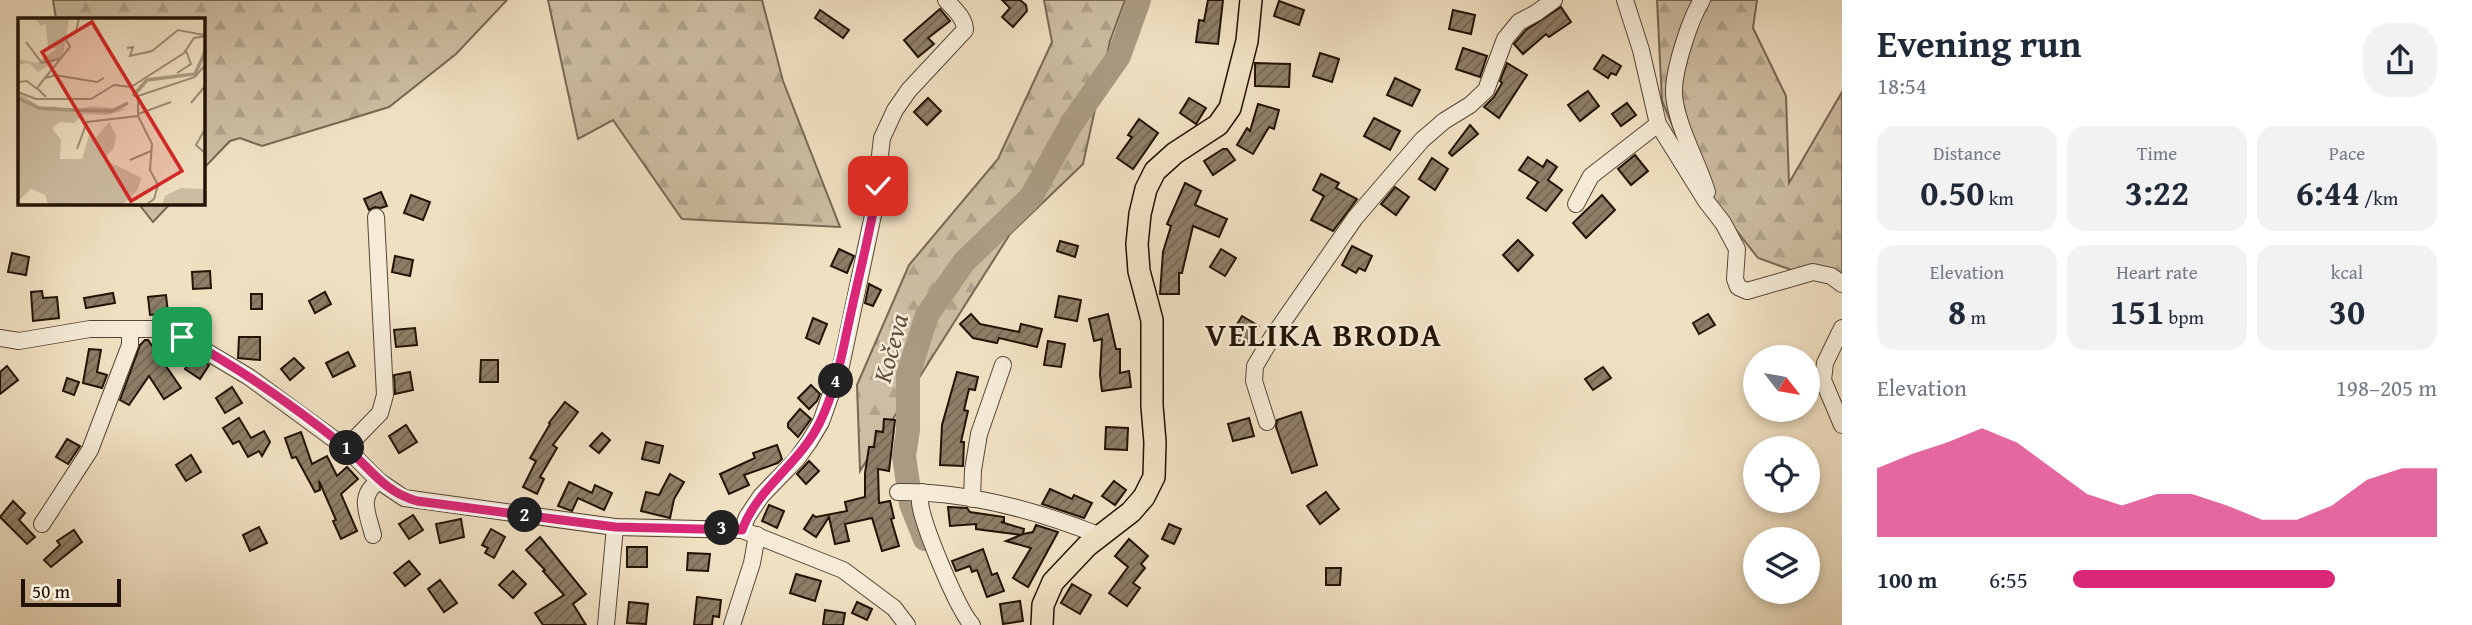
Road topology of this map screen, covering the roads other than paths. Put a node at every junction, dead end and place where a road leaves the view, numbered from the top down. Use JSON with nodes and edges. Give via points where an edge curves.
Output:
{"nodes":[{"id":1,"x":946,"y":0,"type":"edge"},
{"id":2,"x":1251,"y":0,"type":"edge"},
{"id":3,"x":1554,"y":0,"type":"edge"},
{"id":4,"x":1625,"y":0,"type":"edge"},
{"id":5,"x":1702,"y":0,"type":"edge"},
{"id":6,"x":1658,"y":124,"type":"junction"},
{"id":7,"x":1706,"y":201,"type":"junction"},
{"id":8,"x":1576,"y":204,"type":"dead end"},
{"id":9,"x":376,"y":218,"type":"dead end"},
{"id":10,"x":1842,"y":284,"type":"edge"},
{"id":11,"x":1842,"y":328,"type":"edge"},
{"id":12,"x":130,"y":329,"type":"junction"},
{"id":13,"x":0,"y":338,"type":"edge"},
{"id":14,"x":1003,"y":365,"type":"dead end"},
{"id":15,"x":1267,"y":422,"type":"dead end"},
{"id":16,"x":1842,"y":425,"type":"edge"},
{"id":17,"x":346,"y":448,"type":"junction"},
{"id":18,"x":379,"y":481,"type":"junction"},
{"id":19,"x":900,"y":492,"type":"dead end"},
{"id":20,"x":920,"y":492,"type":"junction"},
{"id":21,"x":972,"y":499,"type":"junction"},
{"id":22,"x":42,"y":524,"type":"dead end"},
{"id":23,"x":615,"y":527,"type":"junction"},
{"id":24,"x":750,"y":533,"type":"junction"},
{"id":25,"x":373,"y":535,"type":"dead end"},
{"id":26,"x":1101,"y":536,"type":"junction"},
{"id":27,"x":606,"y":625,"type":"edge"},
{"id":28,"x":732,"y":625,"type":"edge"},
{"id":29,"x":907,"y":625,"type":"edge"},
{"id":30,"x":972,"y":625,"type":"edge"},
{"id":31,"x":1041,"y":625,"type":"edge"}],
"edges":[{"from":1,"to":24,"type":"street","via":[[965,30],[909,90],[882,138],[873,215],[843,355],[821,422],[796,460],[747,517]]},
{"from":2,"to":26,"type":"main road","via":[[1230,108],[1218,125],[1164,161],[1146,189],[1137,243],[1152,320],[1153,477],[1131,512]]},
{"from":3,"to":15,"type":"street","via":[[1519,22],[1505,39],[1486,90],[1422,140],[1355,218],[1271,339],[1255,366],[1254,381]]},
{"from":4,"to":6,"type":"street"},
{"from":5,"to":7,"type":"street","via":[[1683,45],[1674,92],[1708,194]]},
{"from":6,"to":7,"type":"street"},
{"from":6,"to":8,"type":"street","via":[[1591,176]]},
{"from":7,"to":10,"type":"street","via":[[1737,249],[1738,287],[1747,291],[1813,272]]},
{"from":9,"to":17,"type":"street","via":[[385,395],[380,413]]},
{"from":11,"to":16,"type":"street","via":[[1825,363],[1823,380]]},
{"from":12,"to":13,"type":"street","via":[[90,329],[19,341]]},
{"from":12,"to":17,"type":"street","via":[[173,334],[215,355]]},
{"from":12,"to":22,"type":"street","via":[[130,345],[90,450]]},
{"from":14,"to":21,"type":"street","via":[[979,434]]},
{"from":17,"to":18,"type":"street"},
{"from":18,"to":23,"type":"street","via":[[417,501]]},
{"from":18,"to":25,"type":"street","via":[[369,488],[365,500]]},
{"from":19,"to":20,"type":"street"},
{"from":20,"to":21,"type":"street"},
{"from":20,"to":30,"type":"street","via":[[919,502],[941,565]]},
{"from":21,"to":26,"type":"street","via":[[1041,514]]},
{"from":23,"to":24,"type":"street"},
{"from":23,"to":27,"type":"street"},
{"from":24,"to":28,"type":"street","via":[[752,563]]},
{"from":24,"to":29,"type":"street","via":[[843,570],[894,608]]},
{"from":26,"to":31,"type":"main road","via":[[1053,582]]}]}
